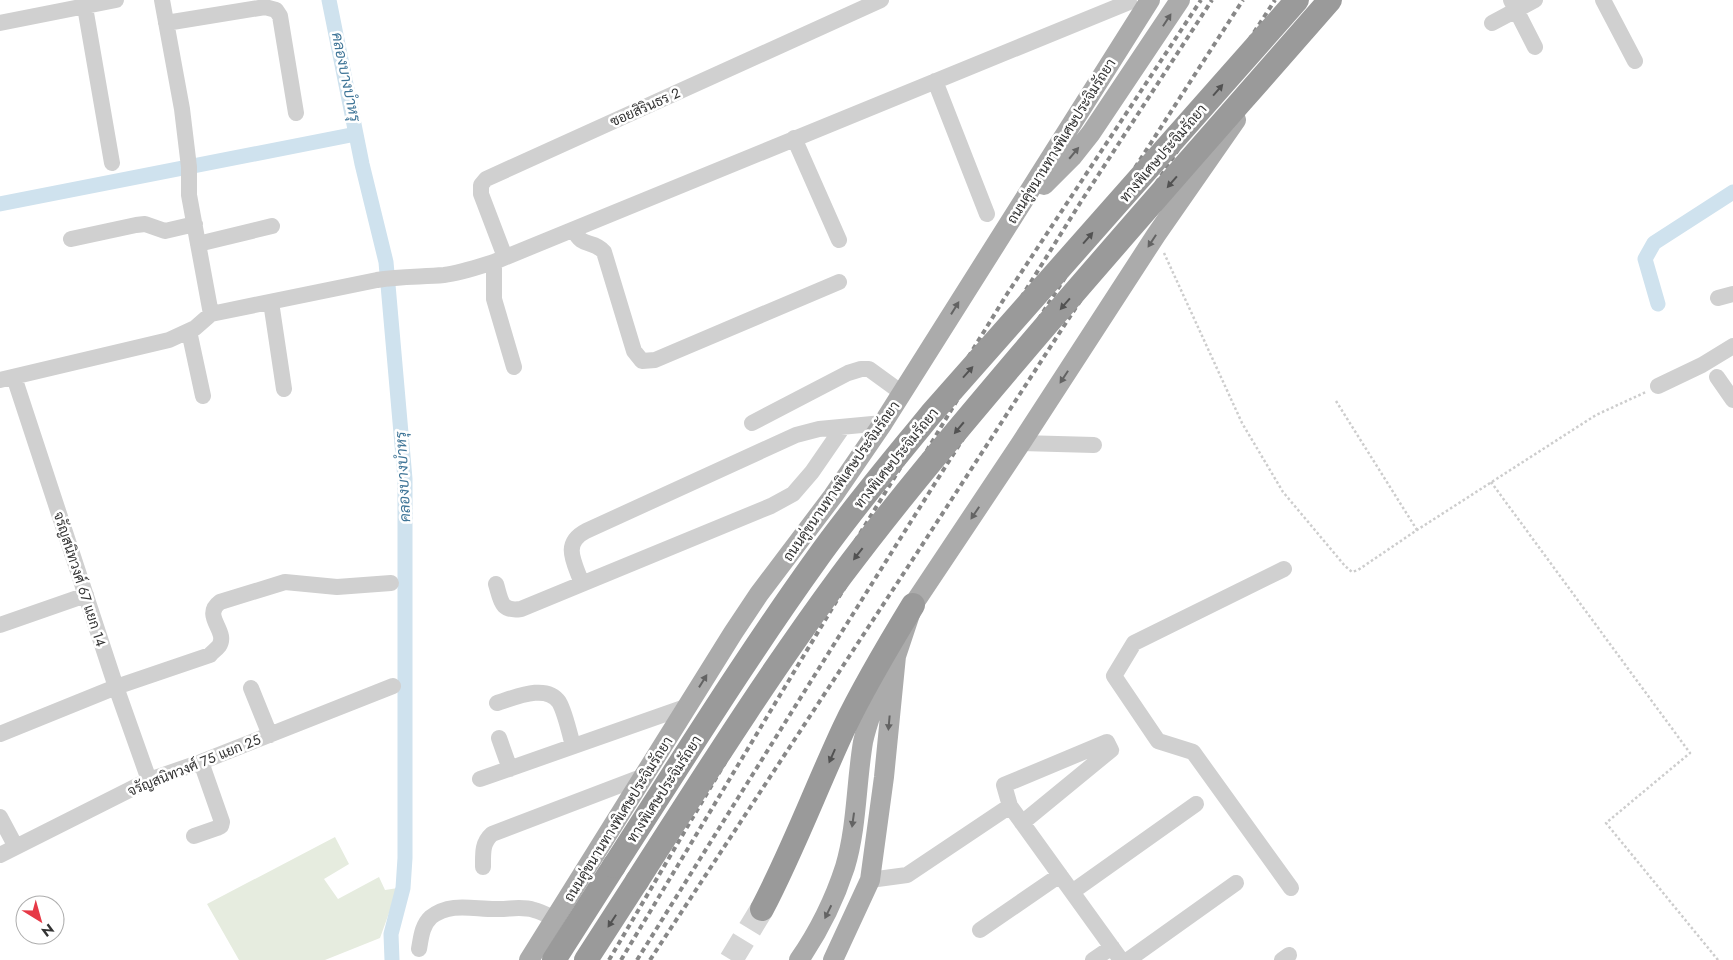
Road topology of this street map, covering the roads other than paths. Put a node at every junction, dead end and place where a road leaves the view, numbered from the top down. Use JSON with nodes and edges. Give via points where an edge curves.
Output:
{"nodes":[{"id":1,"x":116,"y":0,"type":"edge"},
{"id":2,"x":162,"y":0,"type":"edge"},
{"id":3,"x":881,"y":0,"type":"edge"},
{"id":4,"x":1180,"y":0,"type":"edge"},
{"id":5,"x":1297,"y":0,"type":"edge"},
{"id":6,"x":1321,"y":0,"type":"edge"},
{"id":7,"x":1330,"y":0,"type":"edge"},
{"id":8,"x":1535,"y":0,"type":"edge"},
{"id":9,"x":1603,"y":0,"type":"edge"},
{"id":10,"x":265,"y":4,"type":"edge"},
{"id":11,"x":1137,"y":4,"type":"edge"},
{"id":12,"x":1513,"y":5,"type":"edge"},
{"id":13,"x":84,"y":7,"type":"junction"},
{"id":14,"x":1492,"y":22,"type":"dead end"},
{"id":15,"x":0,"y":23,"type":"edge"},
{"id":16,"x":166,"y":23,"type":"junction"},
{"id":17,"x":1535,"y":47,"type":"dead end"},
{"id":18,"x":1635,"y":61,"type":"dead end"},
{"id":19,"x":935,"y":81,"type":"junction"},
{"id":20,"x":296,"y":113,"type":"dead end"},
{"id":21,"x":794,"y":138,"type":"junction"},
{"id":22,"x":112,"y":163,"type":"dead end"},
{"id":23,"x":987,"y":214,"type":"dead end"},
{"id":24,"x":1016,"y":214,"type":"junction"},
{"id":25,"x":194,"y":224,"type":"junction"},
{"id":26,"x":272,"y":226,"type":"dead end"},
{"id":27,"x":574,"y":230,"type":"junction"},
{"id":28,"x":71,"y":239,"type":"dead end"},
{"id":29,"x":839,"y":240,"type":"dead end"},
{"id":30,"x":198,"y":244,"type":"junction"},
{"id":31,"x":500,"y":260,"type":"junction"},
{"id":32,"x":839,"y":282,"type":"dead end"},
{"id":33,"x":271,"y":302,"type":"junction"},
{"id":34,"x":211,"y":314,"type":"junction"},
{"id":35,"x":189,"y":331,"type":"junction"},
{"id":36,"x":1733,"y":346,"type":"edge"},
{"id":37,"x":514,"y":367,"type":"dead end"},
{"id":38,"x":1718,"y":377,"type":"dead end"},
{"id":39,"x":7,"y":379,"type":"edge"},
{"id":40,"x":1658,"y":386,"type":"road end"},
{"id":41,"x":284,"y":389,"type":"dead end"},
{"id":42,"x":902,"y":393,"type":"junction"},
{"id":43,"x":203,"y":396,"type":"dead end"},
{"id":44,"x":1733,"y":400,"type":"edge"},
{"id":45,"x":752,"y":423,"type":"dead end"},
{"id":46,"x":883,"y":423,"type":"junction"},
{"id":47,"x":843,"y":427,"type":"junction"},
{"id":48,"x":1021,"y":444,"type":"junction"},
{"id":49,"x":1094,"y":445,"type":"dead end"},
{"id":50,"x":833,"y":496,"type":"junction"},
{"id":51,"x":1284,"y":569,"type":"dead end"},
{"id":52,"x":391,"y":583,"type":"dead end"},
{"id":53,"x":496,"y":584,"type":"dead end"},
{"id":54,"x":582,"y":584,"type":"junction"},
{"id":55,"x":86,"y":595,"type":"junction"},
{"id":56,"x":913,"y":606,"type":"junction"},
{"id":57,"x":0,"y":625,"type":"edge"},
{"id":58,"x":896,"y":656,"type":"junction"},
{"id":59,"x":393,"y":686,"type":"dead end"},
{"id":60,"x":116,"y":687,"type":"junction"},
{"id":61,"x":251,"y":688,"type":"dead end"},
{"id":62,"x":497,"y":703,"type":"dead end"},
{"id":63,"x":688,"y":706,"type":"junction"},
{"id":64,"x":0,"y":734,"type":"edge"},
{"id":65,"x":270,"y":735,"type":"junction"},
{"id":66,"x":499,"y":738,"type":"dead end"},
{"id":67,"x":573,"y":746,"type":"junction"},
{"id":68,"x":201,"y":762,"type":"junction"},
{"id":69,"x":510,"y":768,"type":"junction"},
{"id":70,"x":644,"y":776,"type":"junction"},
{"id":71,"x":149,"y":780,"type":"junction"},
{"id":72,"x":480,"y":780,"type":"dead end"},
{"id":73,"x":1196,"y":804,"type":"dead end"},
{"id":74,"x":1010,"y":806,"type":"junction"},
{"id":75,"x":0,"y":817,"type":"edge"},
{"id":76,"x":1022,"y":823,"type":"junction"},
{"id":77,"x":194,"y":836,"type":"dead end"},
{"id":78,"x":16,"y":847,"type":"junction"},
{"id":79,"x":0,"y":855,"type":"edge"},
{"id":80,"x":483,"y":866,"type":"dead end"},
{"id":81,"x":1060,"y":875,"type":"junction"},
{"id":82,"x":870,"y":880,"type":"junction"},
{"id":83,"x":1236,"y":883,"type":"dead end"},
{"id":84,"x":1291,"y":888,"type":"dead end"},
{"id":85,"x":1072,"y":892,"type":"junction"},
{"id":86,"x":762,"y":909,"type":"tunnel mouth"},
{"id":87,"x":556,"y":919,"type":"junction"},
{"id":88,"x":980,"y":930,"type":"dead end"},
{"id":89,"x":419,"y":949,"type":"dead end"},
{"id":90,"x":1117,"y":954,"type":"edge"},
{"id":91,"x":529,"y":960,"type":"edge"},
{"id":92,"x":545,"y":960,"type":"edge"},
{"id":93,"x":554,"y":960,"type":"edge"},
{"id":94,"x":586,"y":960,"type":"edge"},
{"id":95,"x":799,"y":960,"type":"edge"},
{"id":96,"x":833,"y":960,"type":"edge"},
{"id":97,"x":1093,"y":960,"type":"edge"},
{"id":98,"x":1128,"y":960,"type":"edge"}],
"edges":[{"from":1,"to":13,"type":"street"},
{"from":2,"to":16,"type":"street"},
{"from":3,"to":31,"type":"street","name":"ซอยสิรินธร 2","via":[[486,179],[481,185],[482,194]]},
{"from":24,"to":4,"type":"main road","one_way":true,"via":[[1091,133]]},
{"from":93,"to":5,"type":"highway","name":"ทางพิเศษประจิมรัถยา","one_way":true,"bridge":true,"via":[[752,653],[872,485]]},
{"from":6,"to":48,"type":"main road","one_way":true,"via":[[1156,235]]},
{"from":7,"to":94,"type":"highway","name":"ทางพิเศษประจิมรัถยา","one_way":true,"bridge":true,"via":[[1036,338],[882,523],[841,576],[712,762]]},
{"from":8,"to":12,"type":"street"},
{"from":9,"to":18,"type":"street"},
{"from":10,"to":16,"type":"street"},
{"from":10,"to":20,"type":"street","via":[[280,16]]},
{"from":11,"to":19,"type":"street"},
{"from":11,"to":24,"type":"main road","name":"ถนนคู่ขนานทางพิเศษประจิมรัถยา"},
{"from":12,"to":14,"type":"street"},
{"from":12,"to":17,"type":"street"},
{"from":13,"to":15,"type":"street"},
{"from":13,"to":22,"type":"street"},
{"from":16,"to":25,"type":"street","via":[[182,109]]},
{"from":19,"to":21,"type":"street"},
{"from":19,"to":23,"type":"street"},
{"from":21,"to":27,"type":"street"},
{"from":21,"to":29,"type":"street"},
{"from":42,"to":24,"type":"main road","name":"ถนนคู่ขนานทางพิเศษประจิมรัถยา","one_way":true},
{"from":25,"to":28,"type":"street","via":[[165,231],[146,224],[136,225]]},
{"from":25,"to":30,"type":"street"},
{"from":26,"to":30,"type":"street"},
{"from":27,"to":31,"type":"street"},
{"from":27,"to":32,"type":"street","via":[[584,243],[600,247],[604,252],[634,351],[642,361],[655,360]]},
{"from":30,"to":34,"type":"street"},
{"from":31,"to":33,"type":"street","via":[[444,275],[377,280]]},
{"from":31,"to":37,"type":"street","via":[[494,299]]},
{"from":33,"to":34,"type":"street"},
{"from":33,"to":41,"type":"street"},
{"from":34,"to":35,"type":"street"},
{"from":35,"to":39,"type":"street","via":[[169,340]]},
{"from":35,"to":43,"type":"street"},
{"from":36,"to":40,"type":"street"},
{"from":38,"to":44,"type":"street"},
{"from":39,"to":55,"type":"street","name":"จรัญสนิทวงศ์ 67 แยก 14"},
{"from":42,"to":45,"type":"street","via":[[869,369],[860,369]]},
{"from":42,"to":46,"type":"main road","name":"ถนนคู่ขนานทางพิเศษประจิมรัถยา"},
{"from":46,"to":47,"type":"street"},
{"from":46,"to":50,"type":"main road","name":"ถนนคู่ขนานทางพิเศษประจิมรัถยา"},
{"from":47,"to":54,"type":"street","via":[[793,494]]},
{"from":47,"to":54,"type":"street","via":[[819,429],[796,436],[578,535],[572,554]]},
{"from":48,"to":49,"type":"street"},
{"from":48,"to":56,"type":"main road","one_way":true},
{"from":63,"to":50,"type":"main road","name":"ถนนคู่ขนานทางพิเศษประจิมรัถยา","one_way":true,"via":[[760,594]]},
{"from":50,"to":92,"type":"main road","via":[[760,626]]},
{"from":51,"to":84,"type":"street","via":[[1134,643],[1114,676],[1158,741],[1193,752]]},
{"from":52,"to":60,"type":"street","via":[[337,587],[285,582],[220,602],[213,611],[221,638],[219,646],[210,655]]},
{"from":53,"to":54,"type":"street","via":[[502,604],[512,610]]},
{"from":55,"to":57,"type":"street"},
{"from":55,"to":60,"type":"street","name":"จรัญสนิทวงศ์ 67 แยก 14"},
{"from":56,"to":58,"type":"main road"},
{"from":56,"to":86,"type":"highway","one_way":true,"via":[[844,728]]},
{"from":58,"to":82,"type":"main road","one_way":true},
{"from":58,"to":95,"type":"main road","one_way":true,"via":[[864,740],[845,867],[831,906]]},
{"from":59,"to":65,"type":"street","name":"จรัญสนิทวงศ์ 75 แยก 25"},
{"from":60,"to":64,"type":"street"},
{"from":60,"to":71,"type":"street","name":"จรัญสนิทวงศ์ 67 แยก 14"},
{"from":61,"to":65,"type":"street"},
{"from":62,"to":67,"type":"street","via":[[528,694],[552,696],[559,702]]},
{"from":63,"to":67,"type":"street"},
{"from":63,"to":70,"type":"main road","name":"ถนนคู่ขนานทางพิเศษประจิมรัถยา"},
{"from":65,"to":68,"type":"street","name":"จรัญสนิทวงศ์ 75 แยก 25"},
{"from":66,"to":69,"type":"street"},
{"from":67,"to":69,"type":"street"},
{"from":68,"to":71,"type":"street","name":"จรัญสนิทวงศ์ 75 แยก 25"},
{"from":68,"to":77,"type":"street","via":[[222,822],[217,828]]},
{"from":69,"to":72,"type":"street"},
{"from":70,"to":80,"type":"street","via":[[492,834],[484,846]]},
{"from":70,"to":87,"type":"main road","name":"ถนนคู่ขนานทางพิเศษประจิมรัถยา"},
{"from":71,"to":78,"type":"street","name":"จรัญสนิทวงศ์ 75 แยก 25"},
{"from":73,"to":85,"type":"street"},
{"from":74,"to":76,"type":"street"},
{"from":74,"to":76,"type":"street","via":[[1004,785],[1107,742],[1111,750]]},
{"from":74,"to":82,"type":"street","via":[[906,875]]},
{"from":75,"to":78,"type":"street"},
{"from":76,"to":81,"type":"street"},
{"from":78,"to":79,"type":"street","name":"จรัญสนิทวงศ์ 75 แยก 25"},
{"from":81,"to":85,"type":"street"},
{"from":81,"to":88,"type":"street"},
{"from":82,"to":96,"type":"main road"},
{"from":83,"to":98,"type":"street"},
{"from":85,"to":90,"type":"street"},
{"from":87,"to":89,"type":"street","via":[[519,907],[443,910],[430,918],[423,929]]},
{"from":87,"to":91,"type":"main road","name":"ถนนคู่ขนานทางพิเศษประจิมรัถยา"},
{"from":90,"to":97,"type":"street"}]}
